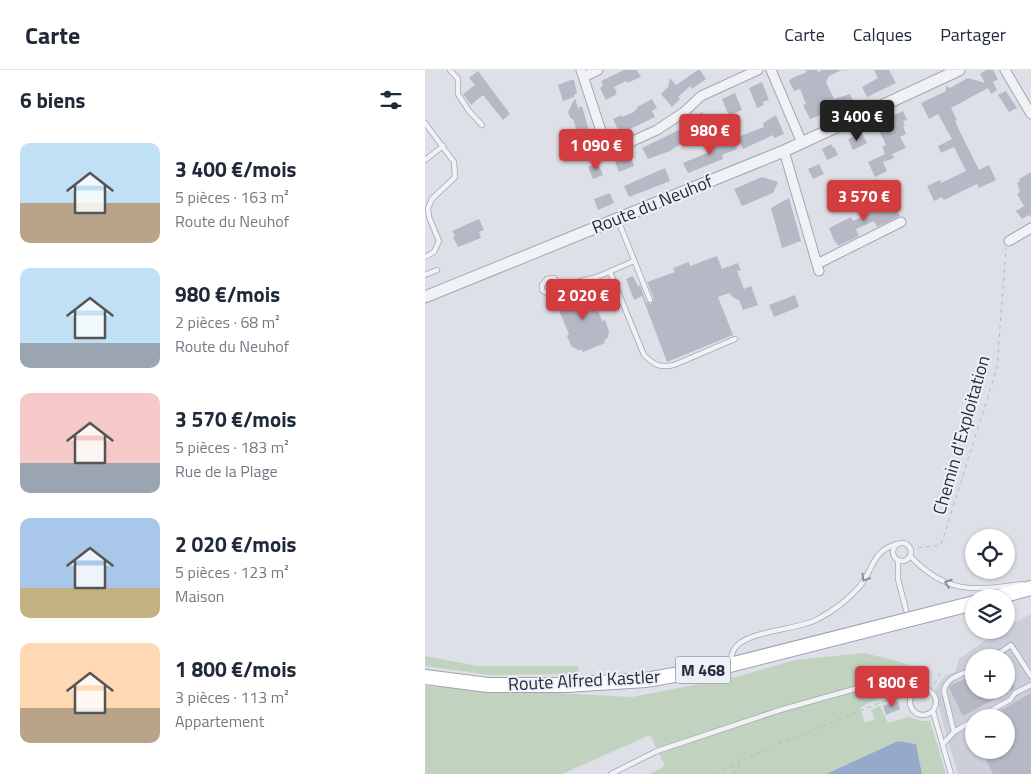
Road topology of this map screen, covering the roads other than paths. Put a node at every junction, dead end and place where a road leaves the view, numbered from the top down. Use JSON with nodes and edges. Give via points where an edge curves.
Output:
{"nodes":[{"id":1,"x":450,"y":70,"type":"edge"},
{"id":2,"x":598,"y":70,"type":"edge"},
{"id":3,"x":758,"y":70,"type":"edge"},
{"id":4,"x":771,"y":70,"type":"edge"},
{"id":5,"x":959,"y":70,"type":"edge"},
{"id":6,"x":1005,"y":70,"type":"edge"},
{"id":7,"x":582,"y":73,"type":"edge"},
{"id":8,"x":1031,"y":114,"type":"edge"},
{"id":9,"x":425,"y":123,"type":"edge"},
{"id":10,"x":482,"y":125,"type":"dead end"},
{"id":11,"x":802,"y":143,"type":"junction"},
{"id":12,"x":443,"y":146,"type":"junction"},
{"id":13,"x":784,"y":151,"type":"junction"},
{"id":14,"x":425,"y":160,"type":"edge"},
{"id":15,"x":617,"y":218,"type":"junction"},
{"id":16,"x":901,"y":222,"type":"dead end"},
{"id":17,"x":1031,"y":228,"type":"edge"},
{"id":18,"x":1009,"y":241,"type":"road end"},
{"id":19,"x":425,"y":256,"type":"edge"},
{"id":20,"x":634,"y":261,"type":"junction"},
{"id":21,"x":437,"y":270,"type":"dead end"},
{"id":22,"x":609,"y":272,"type":"junction"},
{"id":23,"x":425,"y":275,"type":"edge"},
{"id":24,"x":561,"y":286,"type":"junction"},
{"id":25,"x":425,"y":297,"type":"edge"},
{"id":26,"x":649,"y":300,"type":"dead end"},
{"id":27,"x":735,"y":339,"type":"dead end"},
{"id":28,"x":897,"y":544,"type":"junction"},
{"id":29,"x":910,"y":556,"type":"junction"},
{"id":30,"x":898,"y":560,"type":"junction"},
{"id":31,"x":1031,"y":583,"type":"edge"},
{"id":32,"x":1031,"y":588,"type":"edge"},
{"id":33,"x":1015,"y":592,"type":"edge"},
{"id":34,"x":965,"y":605,"type":"edge"},
{"id":35,"x":906,"y":610,"type":"dead end"},
{"id":36,"x":1015,"y":651,"type":"edge"},
{"id":37,"x":730,"y":665,"type":"junction"},
{"id":38,"x":965,"y":673,"type":"edge"},
{"id":39,"x":1031,"y":676,"type":"edge"},
{"id":40,"x":425,"y":677,"type":"edge"},
{"id":41,"x":1031,"y":684,"type":"edge"},
{"id":42,"x":914,"y":692,"type":"junction"},
{"id":43,"x":994,"y":709,"type":"edge"},
{"id":44,"x":933,"y":711,"type":"junction"},
{"id":45,"x":965,"y":725,"type":"edge"},
{"id":46,"x":954,"y":732,"type":"junction"},
{"id":47,"x":943,"y":744,"type":"junction"},
{"id":48,"x":611,"y":774,"type":"edge"},
{"id":49,"x":951,"y":774,"type":"edge"}],
"edges":[{"from":1,"to":10,"type":"lane","via":[[457,80],[458,94]]},
{"from":2,"to":7,"type":"street"},
{"from":3,"to":7,"type":"street","via":[[701,96],[657,130],[615,149],[605,143]]},
{"from":4,"to":11,"type":"street"},
{"from":5,"to":11,"type":"street","name":"Route du Neuhof"},
{"from":6,"to":8,"type":"street"},
{"from":9,"to":12,"type":"lane"},
{"from":11,"to":13,"type":"street","name":"Route du Neuhof"},
{"from":12,"to":14,"type":"lane"},
{"from":12,"to":19,"type":"lane","via":[[454,162],[455,178],[432,199],[428,208],[439,241],[434,252]]},
{"from":13,"to":15,"type":"street","name":"Route du Neuhof"},
{"from":13,"to":16,"type":"street","via":[[818,267]]},
{"from":15,"to":20,"type":"lane"},
{"from":15,"to":25,"type":"street","name":"Route du Neuhof"},
{"from":17,"to":18,"type":"street"},
{"from":20,"to":22,"type":"lane"},
{"from":20,"to":26,"type":"lane"},
{"from":21,"to":23,"type":"lane"},
{"from":22,"to":24,"type":"lane"},
{"from":22,"to":27,"type":"lane","via":[[644,355],[653,364],[663,368],[673,365]]},
{"from":24,"to":24,"type":"lane","via":[[554,278],[547,279],[543,290],[551,296],[557,294]]},
{"from":28,"to":29,"type":"lane","via":[[905,543],[910,549]]},
{"from":28,"to":30,"type":"lane","via":[[893,554]]},
{"from":28,"to":37,"type":"lane","one_way":true,"via":[[886,548],[875,558],[862,584],[834,611],[814,622],[747,639],[735,648]]},
{"from":29,"to":30,"type":"lane","via":[[906,560]]},
{"from":31,"to":29,"type":"lane","one_way":true,"via":[[967,589],[932,576]]},
{"from":30,"to":35,"type":"lane","via":[[897,579]]},
{"from":32,"to":33,"type":"main road"},
{"from":34,"to":37,"type":"main road","name":"Route Alfred Kastler","number":"M 468"},
{"from":36,"to":39,"type":"lane"},
{"from":37,"to":40,"type":"main road","name":"Route Alfred Kastler","number":"M 468","via":[[646,680],[566,685],[488,685]]},
{"from":38,"to":46,"type":"lane","via":[[945,685]]},
{"from":41,"to":43,"type":"lane"},
{"from":42,"to":44,"type":"lane","via":[[922,688],[931,691],[937,702]]},
{"from":42,"to":44,"type":"lane","via":[[910,698],[911,707],[917,714]]},
{"from":42,"to":48,"type":"lane","via":[[897,677],[881,681],[657,751]]},
{"from":44,"to":47,"type":"lane"},
{"from":45,"to":46,"type":"lane"},
{"from":46,"to":47,"type":"lane"},
{"from":47,"to":49,"type":"lane"}]}
